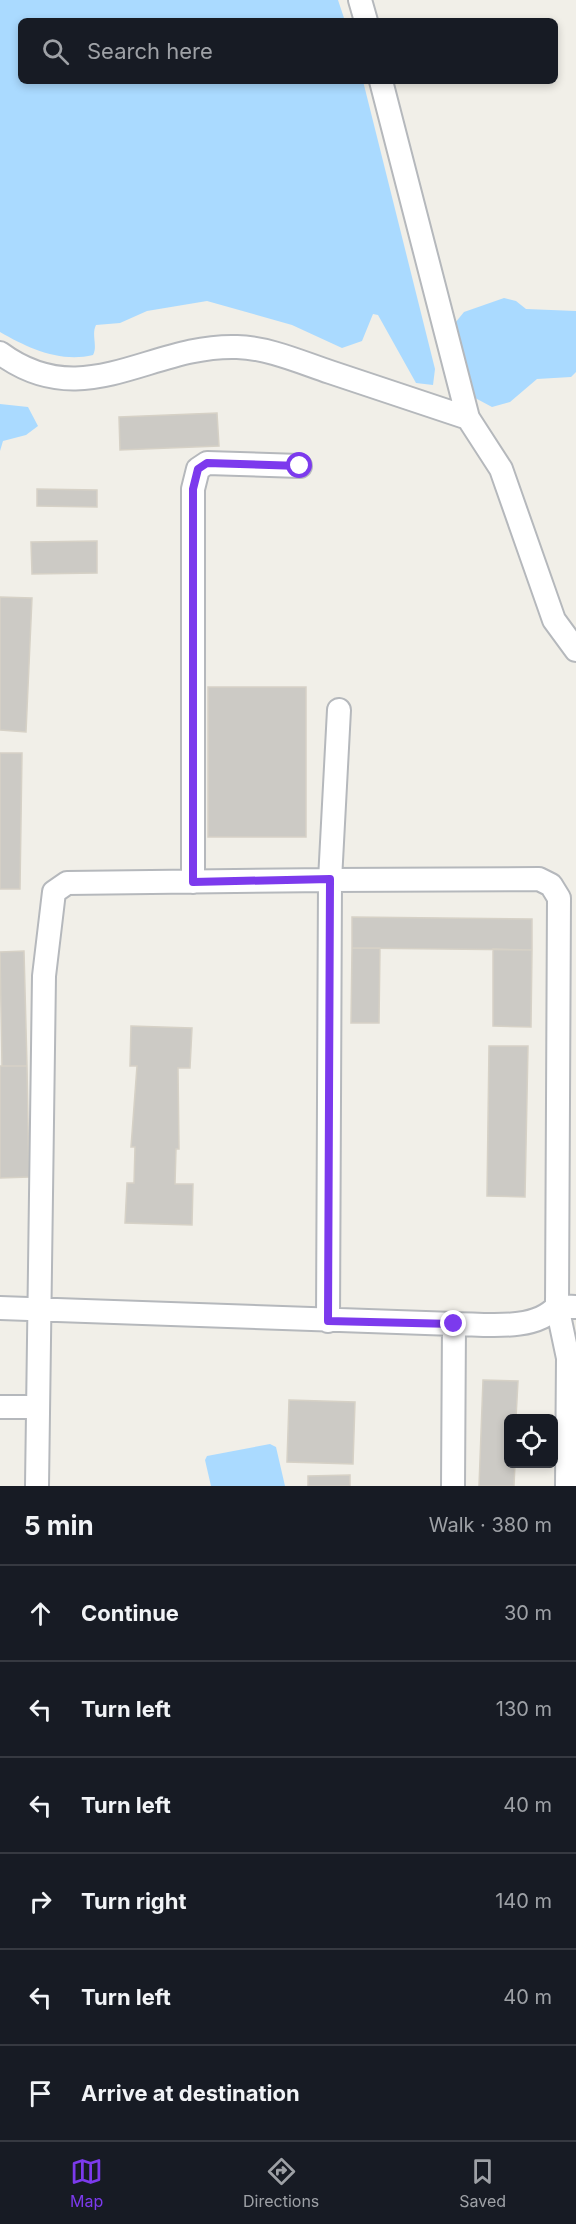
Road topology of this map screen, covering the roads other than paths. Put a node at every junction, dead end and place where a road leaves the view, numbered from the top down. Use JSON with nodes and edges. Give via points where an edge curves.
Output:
{"nodes":[{"id":1,"x":360,"y":0,"type":"edge"},
{"id":2,"x":365,"y":18,"type":"edge"},
{"id":3,"x":382,"y":84,"type":"edge"},
{"id":4,"x":0,"y":353,"type":"edge"},
{"id":5,"x":468,"y":418,"type":"junction"},
{"id":6,"x":300,"y":466,"type":"dead end"},
{"id":7,"x":576,"y":650,"type":"edge"},
{"id":8,"x":339,"y":710,"type":"dead end"},
{"id":9,"x":330,"y":879,"type":"junction"},
{"id":10,"x":193,"y":882,"type":"junction"},
{"id":11,"x":566,"y":1307,"type":"edge"},
{"id":12,"x":0,"y":1308,"type":"edge"},
{"id":13,"x":39,"y":1309,"type":"junction"},
{"id":14,"x":328,"y":1321,"type":"junction"},
{"id":15,"x":454,"y":1324,"type":"junction"},
{"id":16,"x":0,"y":1407,"type":"edge"},
{"id":17,"x":36,"y":1407,"type":"junction"},
{"id":18,"x":37,"y":1486,"type":"edge"},
{"id":19,"x":453,"y":1486,"type":"edge"},
{"id":20,"x":567,"y":1486,"type":"edge"}],
"edges":[{"from":1,"to":2,"type":"street"},
{"from":3,"to":5,"type":"street"},
{"from":4,"to":5,"type":"street","via":[[40,374],[83,380],[173,356],[238,346],[275,353]]},
{"from":5,"to":7,"type":"street","via":[[501,469],[555,620]]},
{"from":6,"to":10,"type":"street","via":[[207,463],[198,469],[193,489]]},
{"from":8,"to":9,"type":"street"},
{"from":9,"to":10,"type":"street"},
{"from":9,"to":11,"type":"street","via":[[539,879],[551,885],[559,898]]},
{"from":9,"to":14,"type":"street"},
{"from":10,"to":13,"type":"street","via":[[67,883],[54,892],[44,976]]},
{"from":11,"to":15,"type":"street","via":[[522,1323]]},
{"from":11,"to":20,"type":"street"},
{"from":12,"to":13,"type":"street"},
{"from":13,"to":14,"type":"street"},
{"from":13,"to":17,"type":"street"},
{"from":14,"to":15,"type":"street"},
{"from":15,"to":19,"type":"street"},
{"from":16,"to":17,"type":"street"},
{"from":17,"to":18,"type":"street"}]}
